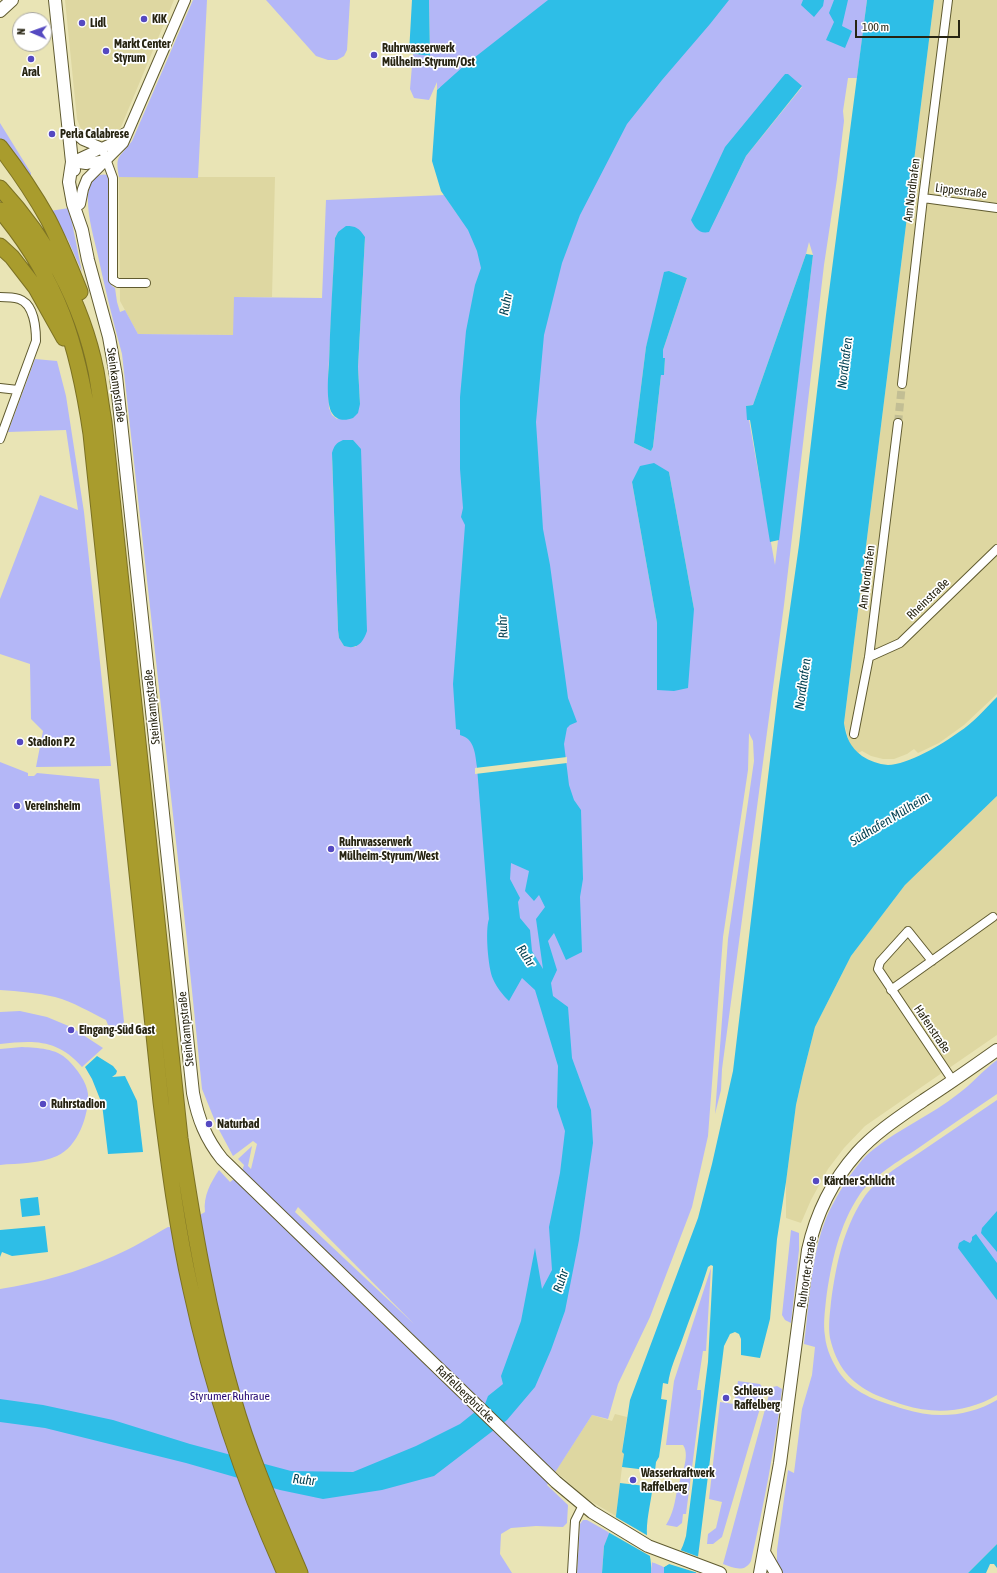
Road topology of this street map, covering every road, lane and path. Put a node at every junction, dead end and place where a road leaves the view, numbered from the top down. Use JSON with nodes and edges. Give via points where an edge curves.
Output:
{"nodes":[{"id":1,"x":12,"y":0,"type":"edge"},
{"id":2,"x":55,"y":0,"type":"edge"},
{"id":3,"x":185,"y":0,"type":"edge"},
{"id":4,"x":948,"y":0,"type":"edge"},
{"id":5,"x":0,"y":11,"type":"edge"},
{"id":6,"x":69,"y":128,"type":"junction"},
{"id":7,"x":128,"y":131,"type":"junction"},
{"id":8,"x":0,"y":147,"type":"edge"},
{"id":9,"x":102,"y":148,"type":"junction"},
{"id":10,"x":107,"y":159,"type":"junction"},
{"id":11,"x":72,"y":162,"type":"junction"},
{"id":12,"x":0,"y":188,"type":"edge"},
{"id":13,"x":923,"y":198,"type":"junction"},
{"id":14,"x":80,"y":204,"type":"junction"},
{"id":15,"x":997,"y":208,"type":"edge"},
{"id":16,"x":0,"y":210,"type":"edge"},
{"id":17,"x":82,"y":230,"type":"junction"},
{"id":18,"x":0,"y":246,"type":"edge"},
{"id":19,"x":146,"y":283,"type":"dead end"},
{"id":20,"x":0,"y":297,"type":"edge"},
{"id":21,"x":96,"y":371,"type":"junction"},
{"id":22,"x":902,"y":384,"type":"tunnel mouth"},
{"id":23,"x":0,"y":388,"type":"edge"},
{"id":24,"x":18,"y":390,"type":"junction"},
{"id":25,"x":85,"y":395,"type":"junction"},
{"id":26,"x":898,"y":423,"type":"tunnel mouth"},
{"id":27,"x":0,"y":439,"type":"edge"},
{"id":28,"x":997,"y":548,"type":"edge"},
{"id":29,"x":869,"y":657,"type":"junction"},
{"id":30,"x":854,"y":734,"type":"dead end"},
{"id":31,"x":993,"y":917,"type":"dead end"},
{"id":32,"x":932,"y":961,"type":"junction"},
{"id":33,"x":891,"y":990,"type":"junction"},
{"id":34,"x":997,"y":1050,"type":"edge"},
{"id":35,"x":953,"y":1081,"type":"junction"},
{"id":36,"x":178,"y":1174,"type":"junction"},
{"id":37,"x":237,"y":1174,"type":"joint"},
{"id":38,"x":583,"y":1506,"type":"junction"},
{"id":39,"x":765,"y":1554,"type":"junction"},
{"id":40,"x":285,"y":1573,"type":"edge"},
{"id":41,"x":300,"y":1573,"type":"edge"},
{"id":42,"x":572,"y":1573,"type":"edge"},
{"id":43,"x":720,"y":1573,"type":"edge"},
{"id":44,"x":760,"y":1573,"type":"edge"},
{"id":45,"x":776,"y":1573,"type":"edge"}],
"edges":[{"from":1,"to":5,"type":"main road"},
{"from":2,"to":6,"type":"main road","name":"Steinkampstraße"},
{"from":3,"to":7,"type":"street"},
{"from":4,"to":13,"type":"street","name":"Am Nordhafen"},
{"from":6,"to":9,"type":"street","via":[[83,140]]},
{"from":6,"to":11,"type":"main road","name":"Steinkampstraße"},
{"from":7,"to":9,"type":"street","via":[[115,142]]},
{"from":7,"to":10,"type":"street","via":[[123,143]]},
{"from":8,"to":21,"type":"highway","via":[[48,218],[67,258],[88,314],[94,339]]},
{"from":9,"to":10,"type":"street"},
{"from":9,"to":11,"type":"street"},
{"from":10,"to":11,"type":"street","via":[[86,164]]},
{"from":10,"to":14,"type":"street","via":[[88,179],[83,188]]},
{"from":10,"to":19,"type":"street","via":[[113,178],[113,280],[118,283]]},
{"from":11,"to":14,"type":"main road","name":"Steinkampstraße"},
{"from":11,"to":17,"type":"main road","name":"Steinkampstraße","via":[[69,182]]},
{"from":12,"to":21,"type":"highway","via":[[30,222],[58,266],[76,305]]},
{"from":13,"to":15,"type":"street","name":"Lippestraße"},
{"from":13,"to":22,"type":"street","name":"Am Nordhafen"},
{"from":14,"to":17,"type":"main road","name":"Steinkampstraße"},
{"from":16,"to":25,"type":"highway","via":[[18,231],[44,272],[62,310],[75,348]]},
{"from":17,"to":37,"type":"main road","name":"Steinkampstraße","via":[[109,337],[116,376],[193,1093],[196,1110],[208,1139]]},
{"from":18,"to":25,"type":"highway","via":[[12,257],[40,294],[62,334]]},
{"from":20,"to":24,"type":"street","via":[[21,299],[34,321],[36,341]]},
{"from":21,"to":36,"type":"highway","via":[[105,429],[179,1130]]},
{"from":23,"to":24,"type":"street"},
{"from":24,"to":27,"type":"street"},
{"from":25,"to":36,"type":"highway","via":[[160,1094]]},
{"from":26,"to":29,"type":"street","name":"Am Nordhafen"},
{"from":28,"to":29,"type":"street","name":"Rheinstraße","via":[[900,643]]},
{"from":29,"to":30,"type":"street","name":"Am Nordhafen"},
{"from":31,"to":32,"type":"street"},
{"from":32,"to":33,"type":"street"},
{"from":32,"to":33,"type":"street","name":"Hafenstraße","via":[[908,931],[878,964],[880,973]]},
{"from":33,"to":35,"type":"street","name":"Hafenstraße"},
{"from":34,"to":35,"type":"main road","name":"Ruhrorter Straße"},
{"from":35,"to":39,"type":"main road","name":"Ruhrorter Straße","via":[[896,1120],[857,1153],[822,1208],[812,1232]]},
{"from":36,"to":40,"type":"highway","via":[[191,1289],[220,1402],[253,1498]]},
{"from":36,"to":41,"type":"highway","via":[[233,1399],[266,1493]]},
{"from":37,"to":38,"type":"main road","name":"Raffelbergbrücke"},
{"from":38,"to":42,"type":"street","via":[[575,1521]]},
{"from":38,"to":43,"type":"main road","name":"Raffelbergbrücke","via":[[648,1546]]},
{"from":39,"to":44,"type":"main road","name":"Ruhrorter Straße"},
{"from":39,"to":45,"type":"main road"}]}
